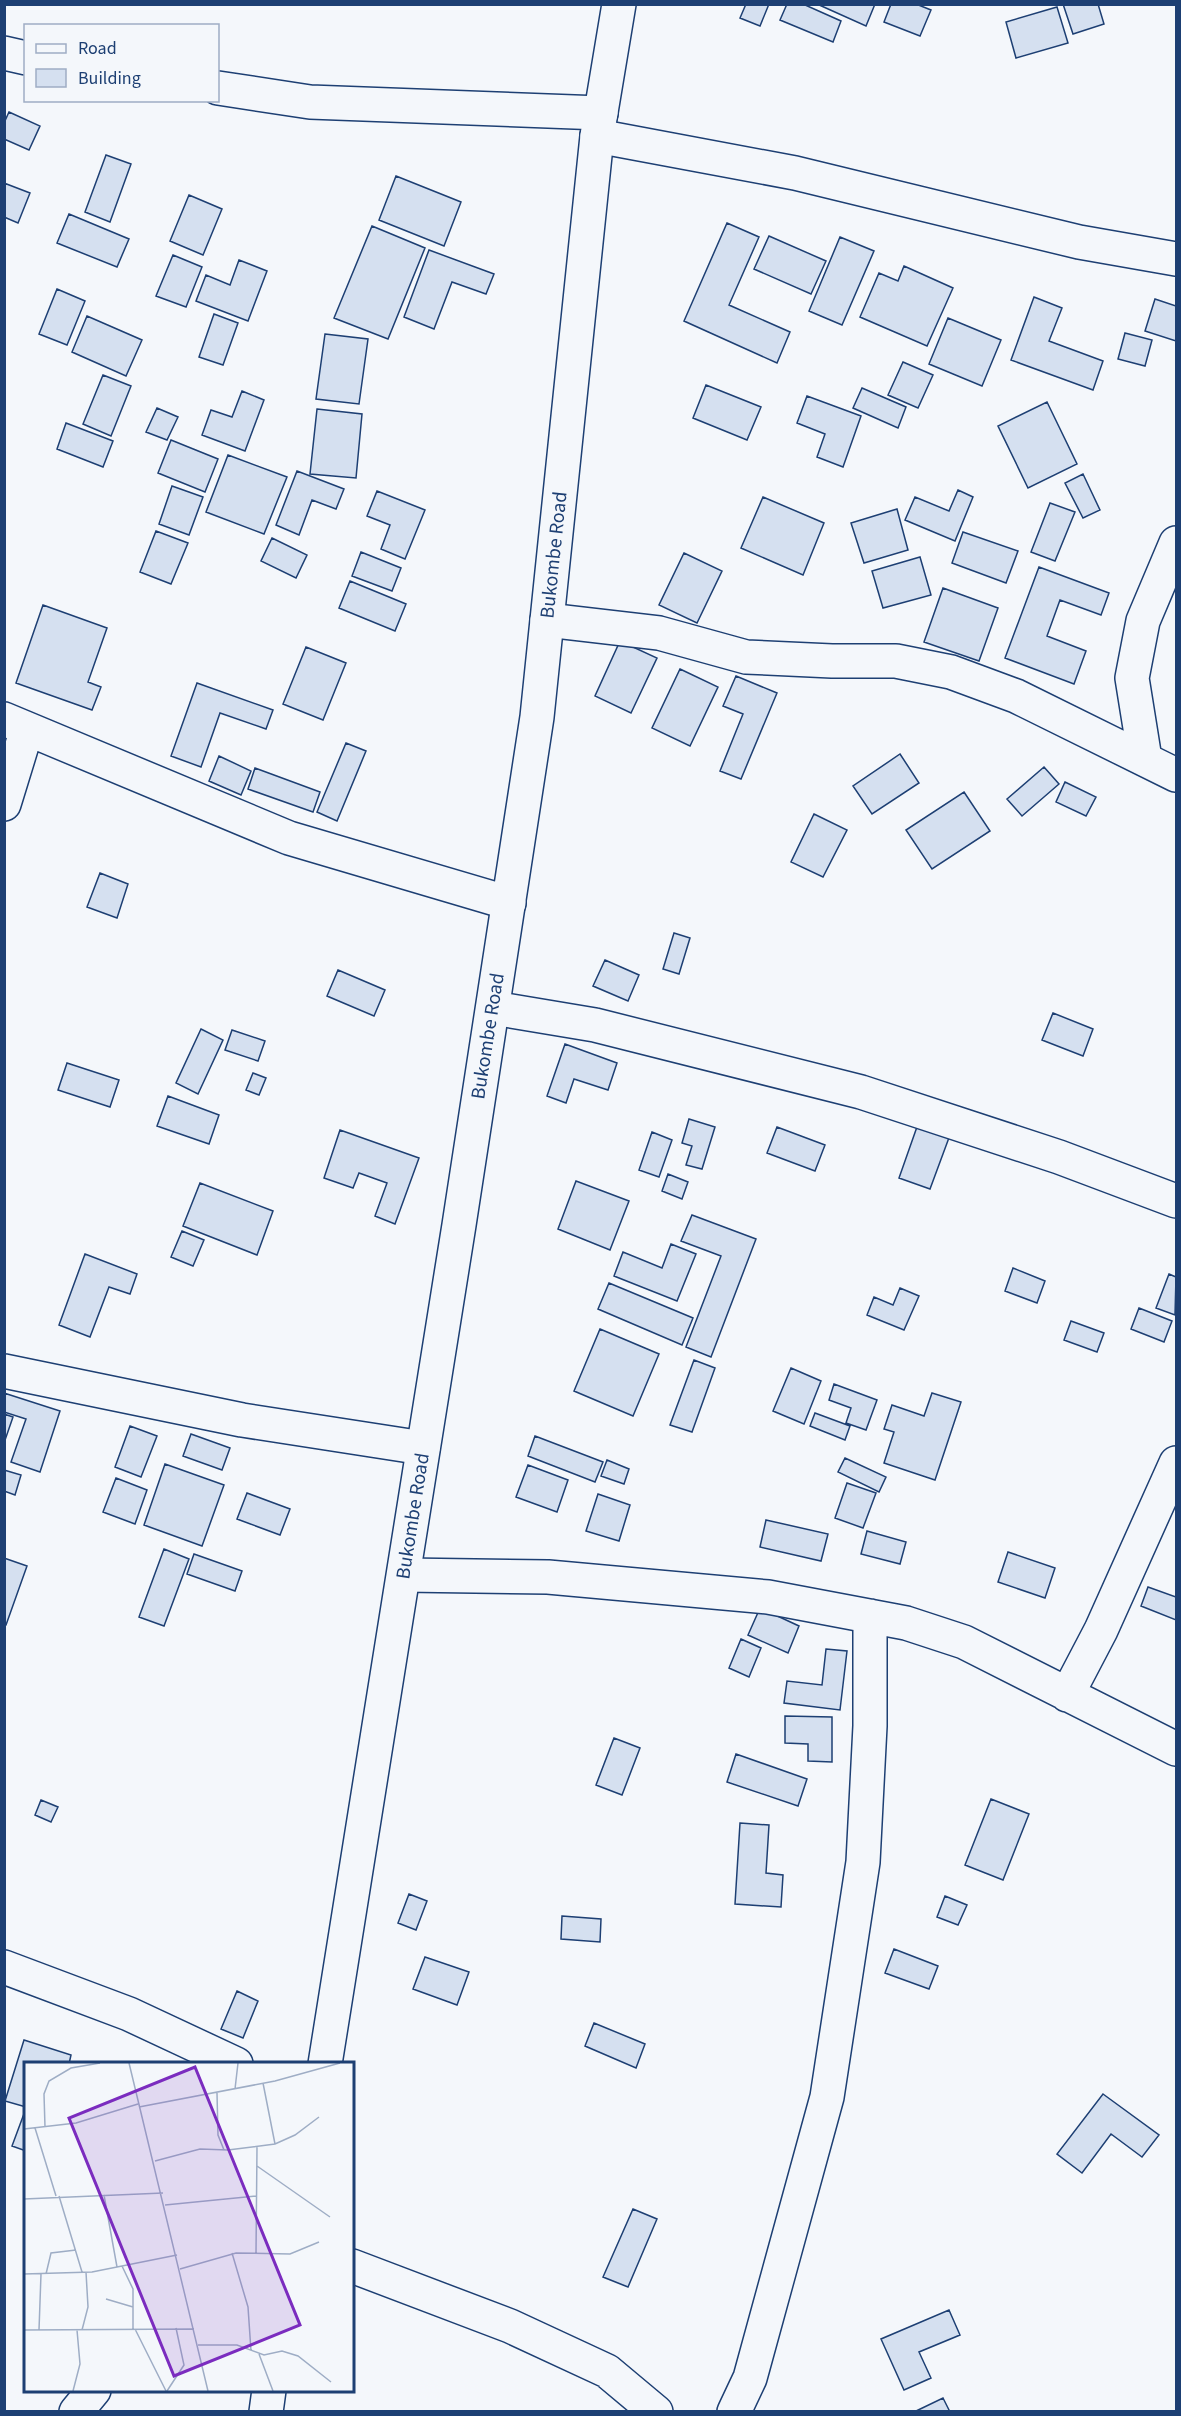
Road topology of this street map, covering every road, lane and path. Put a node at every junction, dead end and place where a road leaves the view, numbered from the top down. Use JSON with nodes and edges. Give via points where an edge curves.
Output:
{"nodes":[{"id":1,"x":619,"y":4,"type":"edge"},
{"id":2,"x":4,"y":53,"type":"edge"},
{"id":3,"x":24,"y":58,"type":"edge"},
{"id":4,"x":219,"y":88,"type":"edge"},
{"id":5,"x":599,"y":124,"type":"junction"},
{"id":6,"x":1176,"y":259,"type":"edge"},
{"id":7,"x":1176,"y":543,"type":"edge"},
{"id":8,"x":547,"y":620,"type":"junction"},
{"id":9,"x":16,"y":724,"type":"edge"},
{"id":10,"x":1145,"y":759,"type":"junction"},
{"id":11,"x":1176,"y":775,"type":"edge"},
{"id":12,"x":4,"y":804,"type":"edge"},
{"id":13,"x":509,"y":903,"type":"junction"},
{"id":14,"x":493,"y":1008,"type":"junction"},
{"id":15,"x":1176,"y":1201,"type":"edge"},
{"id":16,"x":4,"y":1371,"type":"edge"},
{"id":17,"x":423,"y":1448,"type":"junction"},
{"id":18,"x":1176,"y":1463,"type":"edge"},
{"id":19,"x":404,"y":1575,"type":"junction"},
{"id":20,"x":870,"y":1616,"type":"junction"},
{"id":21,"x":1066,"y":1695,"type":"junction"},
{"id":22,"x":1176,"y":1749,"type":"edge"},
{"id":23,"x":4,"y":1967,"type":"edge"},
{"id":24,"x":176,"y":2050,"type":"edge"},
{"id":25,"x":227,"y":2062,"type":"edge"},
{"id":26,"x":325,"y":2062,"type":"edge"},
{"id":27,"x":354,"y":2267,"type":"edge"},
{"id":28,"x":93,"y":2392,"type":"edge"},
{"id":29,"x":269,"y":2392,"type":"edge"},
{"id":30,"x":76,"y":2412,"type":"edge"},
{"id":31,"x":266,"y":2412,"type":"edge"},
{"id":32,"x":656,"y":2412,"type":"edge"},
{"id":33,"x":734,"y":2412,"type":"edge"}],
"edges":[{"from":1,"to":5,"type":"street","name":"Bukombe Road"},
{"from":2,"to":3,"type":"street"},
{"from":4,"to":5,"type":"street","via":[[310,102]]},
{"from":5,"to":6,"type":"street","via":[[1079,242]]},
{"from":5,"to":8,"type":"street","name":"Bukombe Road"},
{"from":7,"to":10,"type":"street","via":[[1143,621],[1132,678]]},
{"from":8,"to":10,"type":"street","via":[[658,633],[746,657],[896,661],[951,672],[1016,696]]},
{"from":8,"to":13,"type":"street","name":"Bukombe Road"},
{"from":9,"to":12,"type":"street"},
{"from":9,"to":13,"type":"street","via":[[289,838]]},
{"from":10,"to":11,"type":"street"},
{"from":13,"to":14,"type":"street","name":"Bukombe Road"},
{"from":14,"to":15,"type":"street","via":[[595,1025],[861,1092],[1059,1157]]},
{"from":14,"to":17,"type":"street","name":"Bukombe Road"},
{"from":16,"to":17,"type":"street","via":[[242,1420]]},
{"from":17,"to":19,"type":"street","name":"Bukombe Road"},
{"from":18,"to":21,"type":"street","via":[[1101,1630]]},
{"from":19,"to":20,"type":"street","via":[[548,1577],[768,1597]]},
{"from":19,"to":26,"type":"street","name":"Bukombe Road"},
{"from":20,"to":21,"type":"street","via":[[964,1642]]},
{"from":20,"to":33,"type":"street","via":[[870,1726],[863,1862],[827,2097],[750,2378]]},
{"from":21,"to":22,"type":"street"},
{"from":23,"to":24,"type":"street","via":[[129,2014]]},
{"from":24,"to":25,"type":"street"},
{"from":27,"to":32,"type":"street","via":[[510,2326],[608,2371]]},
{"from":28,"to":30,"type":"street"},
{"from":29,"to":31,"type":"street"}]}
